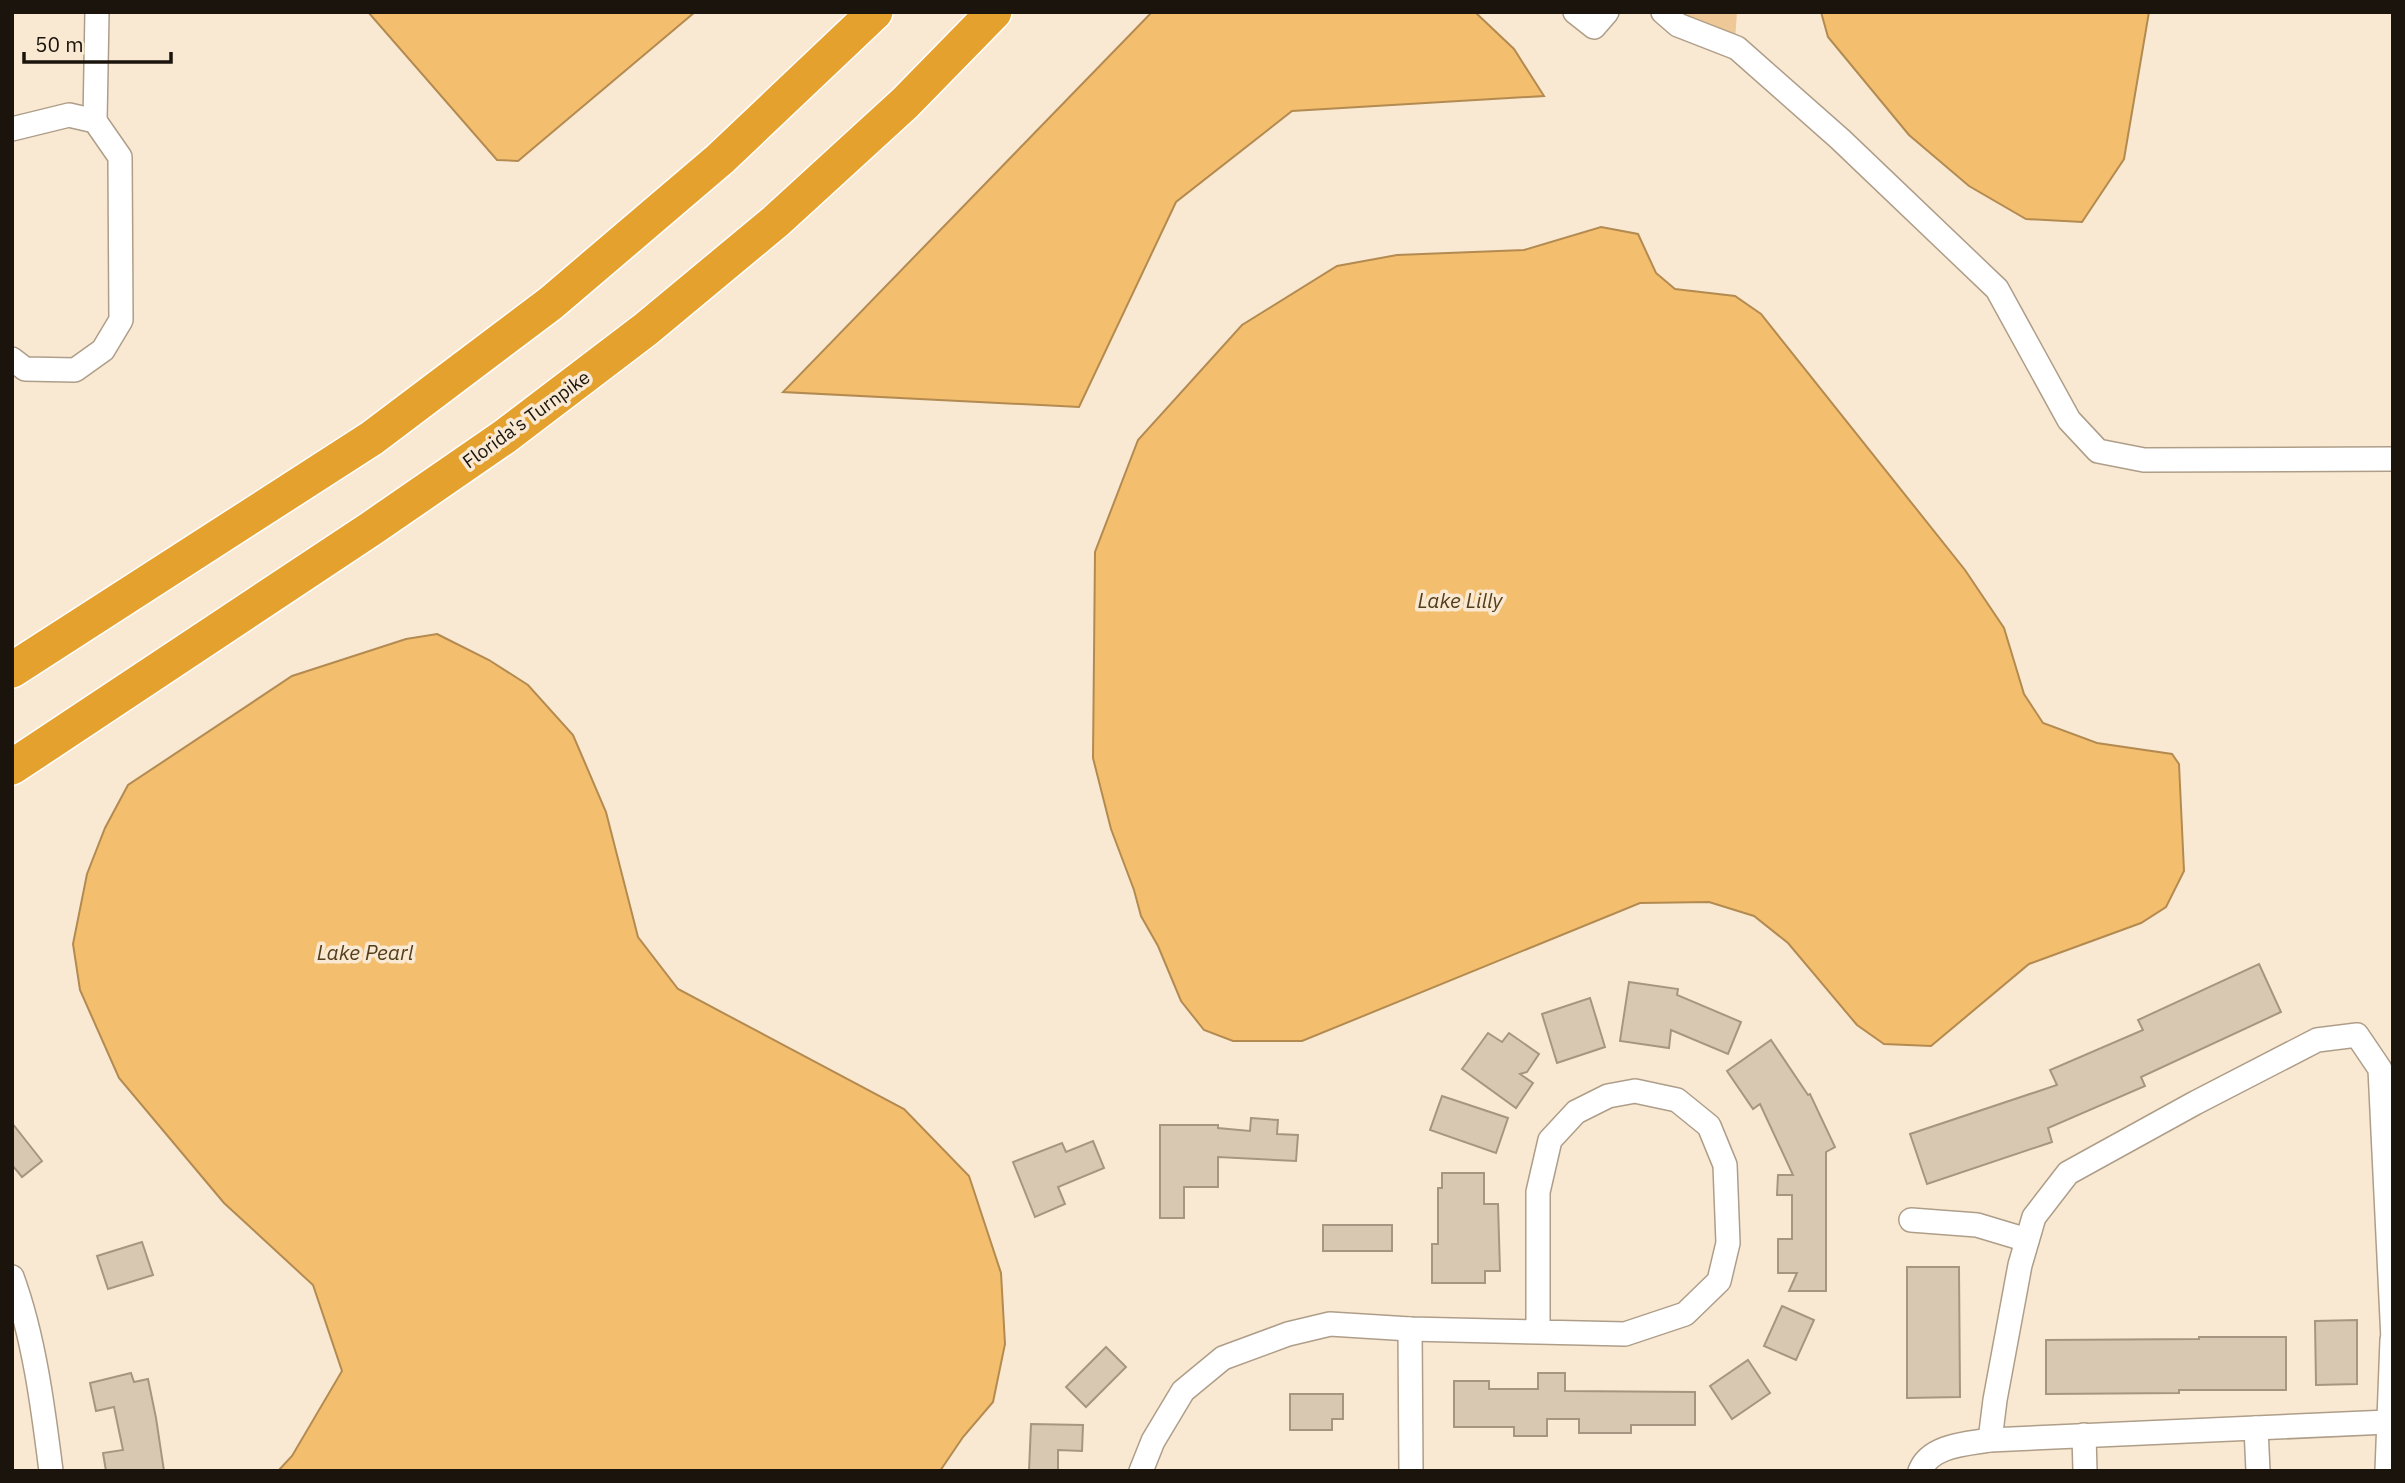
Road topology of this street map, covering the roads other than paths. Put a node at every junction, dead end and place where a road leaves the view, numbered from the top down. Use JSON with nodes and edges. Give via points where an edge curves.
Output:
{"nodes":[{"id":1,"x":97,"y":12,"type":"edge"},
{"id":2,"x":875,"y":12,"type":"edge"},
{"id":3,"x":994,"y":12,"type":"edge"},
{"id":4,"x":1575,"y":12,"type":"edge"},
{"id":5,"x":1607,"y":12,"type":"edge"},
{"id":6,"x":1663,"y":12,"type":"edge"},
{"id":7,"x":95,"y":121,"type":"junction"},
{"id":8,"x":12,"y":129,"type":"edge"},
{"id":9,"x":12,"y":359,"type":"edge"},
{"id":10,"x":2393,"y":458,"type":"edge"},
{"id":11,"x":12,"y":670,"type":"edge"},
{"id":12,"x":12,"y":767,"type":"edge"},
{"id":13,"x":1911,"y":1220,"type":"dead end"},
{"id":14,"x":2027,"y":1240,"type":"junction"},
{"id":15,"x":12,"y":1276,"type":"edge"},
{"id":16,"x":1410,"y":1329,"type":"junction"},
{"id":17,"x":1538,"y":1332,"type":"junction"},
{"id":18,"x":2392,"y":1340,"type":"edge"},
{"id":19,"x":2388,"y":1422,"type":"junction"},
{"id":20,"x":2256,"y":1427,"type":"junction"},
{"id":21,"x":2084,"y":1435,"type":"junction"},
{"id":22,"x":1990,"y":1440,"type":"junction"},
{"id":23,"x":51,"y":1471,"type":"edge"},
{"id":24,"x":1141,"y":1471,"type":"edge"},
{"id":25,"x":1411,"y":1471,"type":"edge"},
{"id":26,"x":1920,"y":1471,"type":"edge"},
{"id":27,"x":2085,"y":1471,"type":"edge"},
{"id":28,"x":2258,"y":1471,"type":"edge"},
{"id":29,"x":2387,"y":1471,"type":"edge"}],
"edges":[{"from":1,"to":7,"type":"street"},
{"from":2,"to":11,"type":"highway","via":[[720,159],[551,303],[372,438]]},
{"from":3,"to":12,"type":"highway","name":"Florida's Turnpike","via":[[816,185],[646,329],[505,437]]},
{"from":4,"to":5,"type":"street","via":[[1594,27]]},
{"from":6,"to":10,"type":"street","via":[[1678,25],[1737,48],[1997,289],[2069,419],[2098,451],[2144,460]]},
{"from":7,"to":8,"type":"street","via":[[69,115]]},
{"from":7,"to":9,"type":"street","via":[[120,157],[121,320],[103,350],[75,370],[25,369]]},
{"from":13,"to":14,"type":"street","via":[[1976,1225]]},
{"from":14,"to":18,"type":"street","via":[[2034,1217],[2068,1173],[2317,1040],[2357,1035],[2380,1069]]},
{"from":14,"to":22,"type":"street"},
{"from":15,"to":23,"type":"street","via":[[38,1387]]},
{"from":16,"to":17,"type":"street"},
{"from":16,"to":24,"type":"street","via":[[1330,1324],[1223,1358],[1183,1391]]},
{"from":16,"to":25,"type":"street"},
{"from":17,"to":17,"type":"street","via":[[1625,1334],[1685,1314],[1719,1281],[1728,1243],[1725,1165],[1709,1126],[1677,1100],[1635,1091],[1608,1096],[1576,1112],[1550,1140],[1538,1192]]},
{"from":18,"to":19,"type":"street"},
{"from":19,"to":20,"type":"street"},
{"from":19,"to":29,"type":"street"},
{"from":20,"to":21,"type":"street"},
{"from":20,"to":28,"type":"street"},
{"from":21,"to":22,"type":"street"},
{"from":21,"to":27,"type":"street"},
{"from":22,"to":26,"type":"street","via":[[1944,1448],[1924,1462]]}]}
